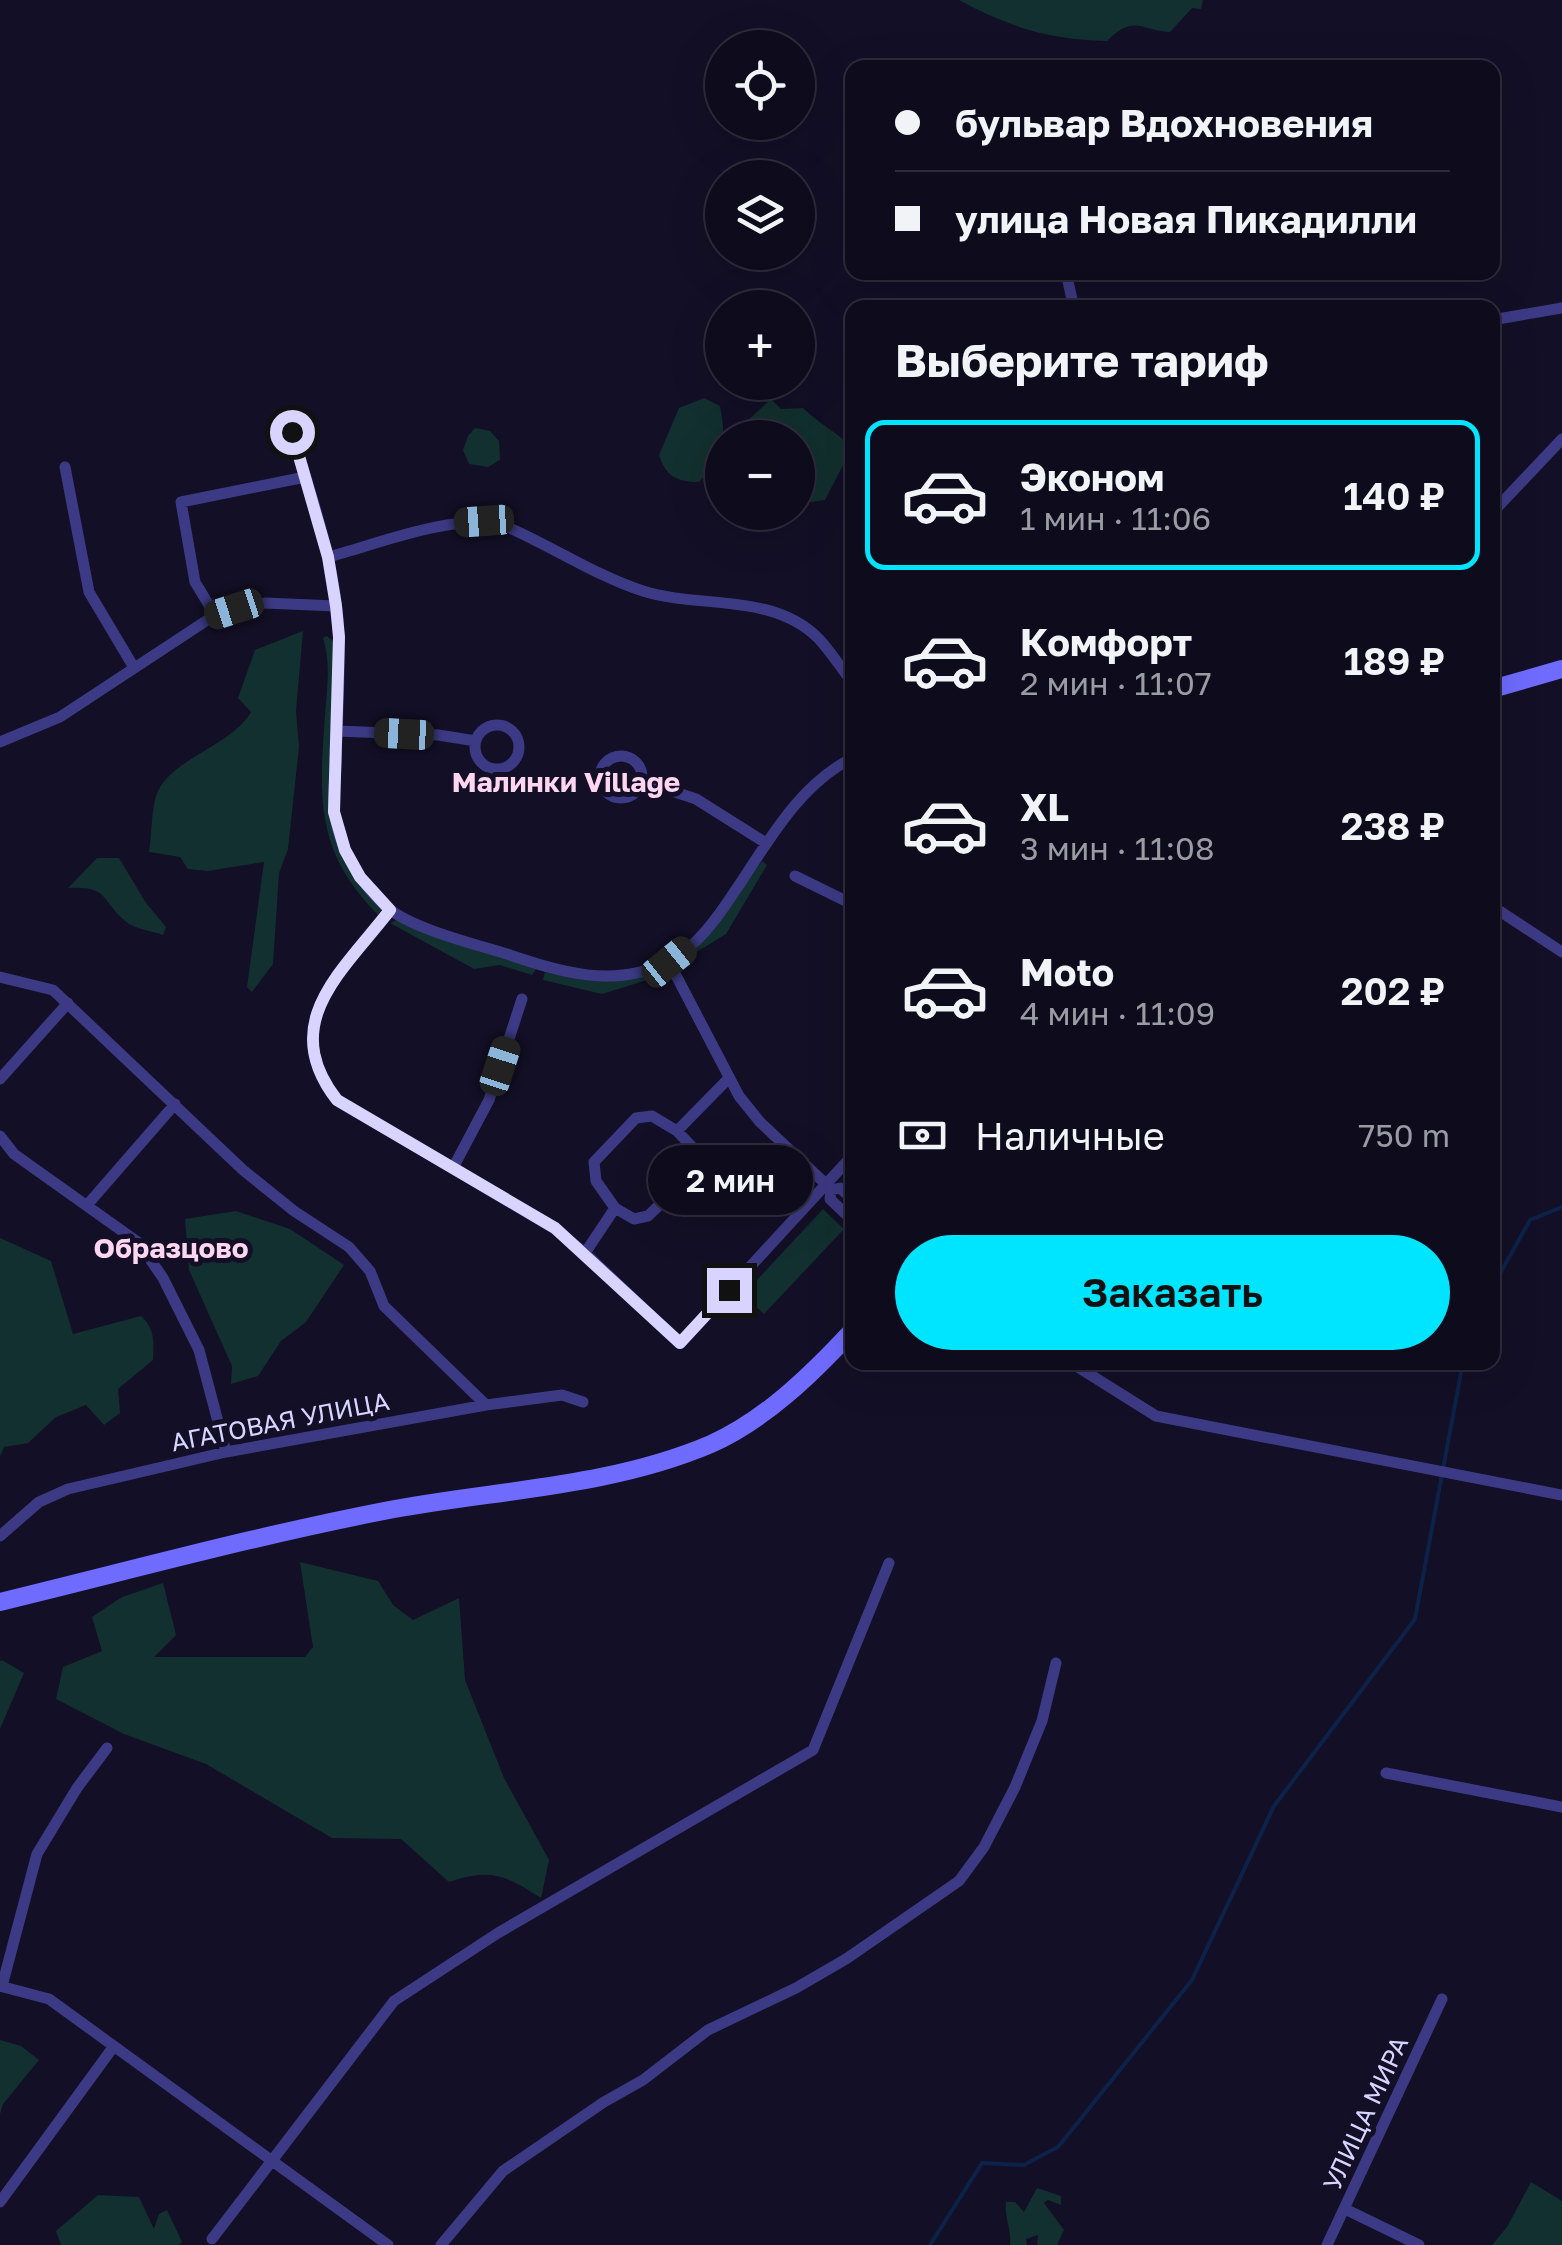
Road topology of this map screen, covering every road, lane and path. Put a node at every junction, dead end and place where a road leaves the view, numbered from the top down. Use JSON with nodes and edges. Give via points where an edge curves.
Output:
{"nodes":[{"id":1,"x":1562,"y":308,"type":"edge"},
{"id":2,"x":1500,"y":319,"type":"edge"},
{"id":3,"x":292,"y":432,"type":"dead end"},
{"id":4,"x":1562,"y":439,"type":"edge"},
{"id":5,"x":65,"y":467,"type":"dead end"},
{"id":6,"x":305,"y":477,"type":"junction"},
{"id":7,"x":1500,"y":505,"type":"edge"},
{"id":8,"x":328,"y":557,"type":"junction"},
{"id":9,"x":336,"y":606,"type":"junction"},
{"id":10,"x":215,"y":615,"type":"junction"},
{"id":11,"x":133,"y":666,"type":"junction"},
{"id":12,"x":1562,"y":669,"type":"edge"},
{"id":13,"x":845,"y":673,"type":"edge"},
{"id":14,"x":1500,"y":688,"type":"edge"},
{"id":15,"x":337,"y":731,"type":"junction"},
{"id":16,"x":0,"y":742,"type":"edge"},
{"id":17,"x":476,"y":742,"type":"dead end"},
{"id":18,"x":845,"y":762,"type":"edge"},
{"id":19,"x":642,"y":780,"type":"dead end"},
{"id":20,"x":766,"y":843,"type":"junction"},
{"id":21,"x":795,"y":876,"type":"dead end"},
{"id":22,"x":845,"y":901,"type":"edge"},
{"id":23,"x":390,"y":910,"type":"junction"},
{"id":24,"x":1500,"y":911,"type":"edge"},
{"id":25,"x":1562,"y":952,"type":"edge"},
{"id":26,"x":669,"y":962,"type":"junction"},
{"id":27,"x":0,"y":977,"type":"edge"},
{"id":28,"x":522,"y":999,"type":"dead end"},
{"id":29,"x":68,"y":1003,"type":"junction"},
{"id":30,"x":0,"y":1078,"type":"edge"},
{"id":31,"x":729,"y":1078,"type":"junction"},
{"id":32,"x":175,"y":1104,"type":"junction"},
{"id":33,"x":677,"y":1131,"type":"junction"},
{"id":34,"x":0,"y":1136,"type":"edge"},
{"id":35,"x":845,"y":1165,"type":"edge"},
{"id":36,"x":454,"y":1166,"type":"junction"},
{"id":37,"x":829,"y":1187,"type":"junction"},
{"id":38,"x":845,"y":1193,"type":"edge"},
{"id":39,"x":88,"y":1204,"type":"junction"},
{"id":40,"x":615,"y":1208,"type":"junction"},
{"id":41,"x":845,"y":1213,"type":"edge"},
{"id":42,"x":585,"y":1253,"type":"junction"},
{"id":43,"x":845,"y":1339,"type":"edge"},
{"id":44,"x":1083,"y":1370,"type":"edge"},
{"id":45,"x":583,"y":1402,"type":"dead end"},
{"id":46,"x":486,"y":1405,"type":"junction"},
{"id":47,"x":226,"y":1452,"type":"junction"},
{"id":48,"x":1562,"y":1495,"type":"edge"},
{"id":49,"x":0,"y":1536,"type":"edge"},
{"id":50,"x":889,"y":1563,"type":"dead end"},
{"id":51,"x":0,"y":1602,"type":"edge"},
{"id":52,"x":1056,"y":1663,"type":"dead end"},
{"id":53,"x":106,"y":1748,"type":"dead end"},
{"id":54,"x":1386,"y":1773,"type":"dead end"},
{"id":55,"x":1562,"y":1807,"type":"edge"},
{"id":56,"x":1,"y":1986,"type":"edge"},
{"id":57,"x":1442,"y":1999,"type":"dead end"},
{"id":58,"x":114,"y":2046,"type":"junction"},
{"id":59,"x":271,"y":2161,"type":"junction"},
{"id":60,"x":0,"y":2202,"type":"edge"},
{"id":61,"x":1345,"y":2210,"type":"junction"},
{"id":62,"x":212,"y":2239,"type":"dead end"},
{"id":63,"x":388,"y":2245,"type":"edge"},
{"id":64,"x":441,"y":2245,"type":"edge"},
{"id":65,"x":1327,"y":2245,"type":"edge"},
{"id":66,"x":1419,"y":2245,"type":"edge"}],
"edges":[{"from":1,"to":2,"type":"street"},
{"from":3,"to":6,"type":"street"},
{"from":4,"to":7,"type":"street"},
{"from":5,"to":11,"type":"street","via":[[95,607]]},
{"from":6,"to":8,"type":"street"},
{"from":6,"to":10,"type":"street","via":[[181,502],[195,582]]},
{"from":8,"to":9,"type":"street"},
{"from":8,"to":13,"type":"street","via":[[456,523],[503,524],[638,590],[756,606],[789,618],[817,637]]},
{"from":9,"to":10,"type":"street","via":[[266,603]]},
{"from":9,"to":15,"type":"street"},
{"from":10,"to":11,"type":"street"},
{"from":11,"to":16,"type":"street","via":[[60,717]]},
{"from":12,"to":14,"type":"street"},
{"from":15,"to":17,"type":"street"},
{"from":15,"to":23,"type":"street","via":[[334,812],[360,877]]},
{"from":18,"to":20,"type":"street","via":[[823,774]]},
{"from":19,"to":20,"type":"street","via":[[696,799]]},
{"from":20,"to":26,"type":"street","via":[[719,915]]},
{"from":21,"to":22,"type":"street"},
{"from":23,"to":26,"type":"street","via":[[574,975],[606,978]]},
{"from":23,"to":36,"type":"street","via":[[313,1017],[312,1056],[337,1100]]},
{"from":24,"to":25,"type":"street"},
{"from":26,"to":31,"type":"street"},
{"from":27,"to":29,"type":"street","via":[[53,990]]},
{"from":28,"to":36,"type":"street","via":[[490,1100]]},
{"from":29,"to":30,"type":"street"},
{"from":29,"to":32,"type":"street"},
{"from":31,"to":33,"type":"street"},
{"from":31,"to":37,"type":"street","via":[[760,1122]]},
{"from":32,"to":39,"type":"street"},
{"from":32,"to":46,"type":"street","via":[[243,1170],[349,1248],[370,1270],[384,1306]]},
{"from":33,"to":40,"type":"street","via":[[695,1150],[696,1170],[648,1216],[634,1219]]},
{"from":33,"to":40,"type":"street","via":[[652,1116],[636,1118],[594,1162],[596,1182]]},
{"from":34,"to":39,"type":"street","via":[[14,1154]]},
{"from":35,"to":37,"type":"street"},
{"from":36,"to":42,"type":"street"},
{"from":37,"to":38,"type":"street"},
{"from":37,"to":41,"type":"street","via":[[830,1199]]},
{"from":37,"to":42,"type":"street","via":[[680,1343]]},
{"from":39,"to":47,"type":"street","via":[[139,1243],[163,1278],[200,1350]]},
{"from":40,"to":42,"type":"street"},
{"from":43,"to":51,"type":"street","via":[[741,1428],[642,1468],[384,1511]]},
{"from":44,"to":48,"type":"street","via":[[1156,1416]]},
{"from":45,"to":46,"type":"street","name":"АГАТОВАЯ УЛИЦА","via":[[562,1395]]},
{"from":46,"to":47,"type":"street","name":"АГАТОВАЯ УЛИЦА"},
{"from":47,"to":49,"type":"street","name":"АГАТОВАЯ УЛИЦА","via":[[68,1489],[39,1502]]},
{"from":50,"to":59,"type":"street","via":[[813,1750],[498,1932],[394,2001]]},
{"from":52,"to":64,"type":"street","via":[[1042,1722],[1014,1787],[960,1880],[846,1959],[708,2030],[644,2080],[502,2171]]},
{"from":53,"to":56,"type":"street","via":[[36,1854]]},
{"from":54,"to":55,"type":"street"},
{"from":56,"to":58,"type":"street","via":[[49,1999]]},
{"from":57,"to":61,"type":"street","name":"УЛИЦА МИРА"},
{"from":58,"to":59,"type":"street"},
{"from":58,"to":60,"type":"street"},
{"from":59,"to":62,"type":"street"},
{"from":59,"to":63,"type":"street"},
{"from":61,"to":65,"type":"street","name":"УЛИЦА МИРА"},
{"from":61,"to":66,"type":"street"}]}
